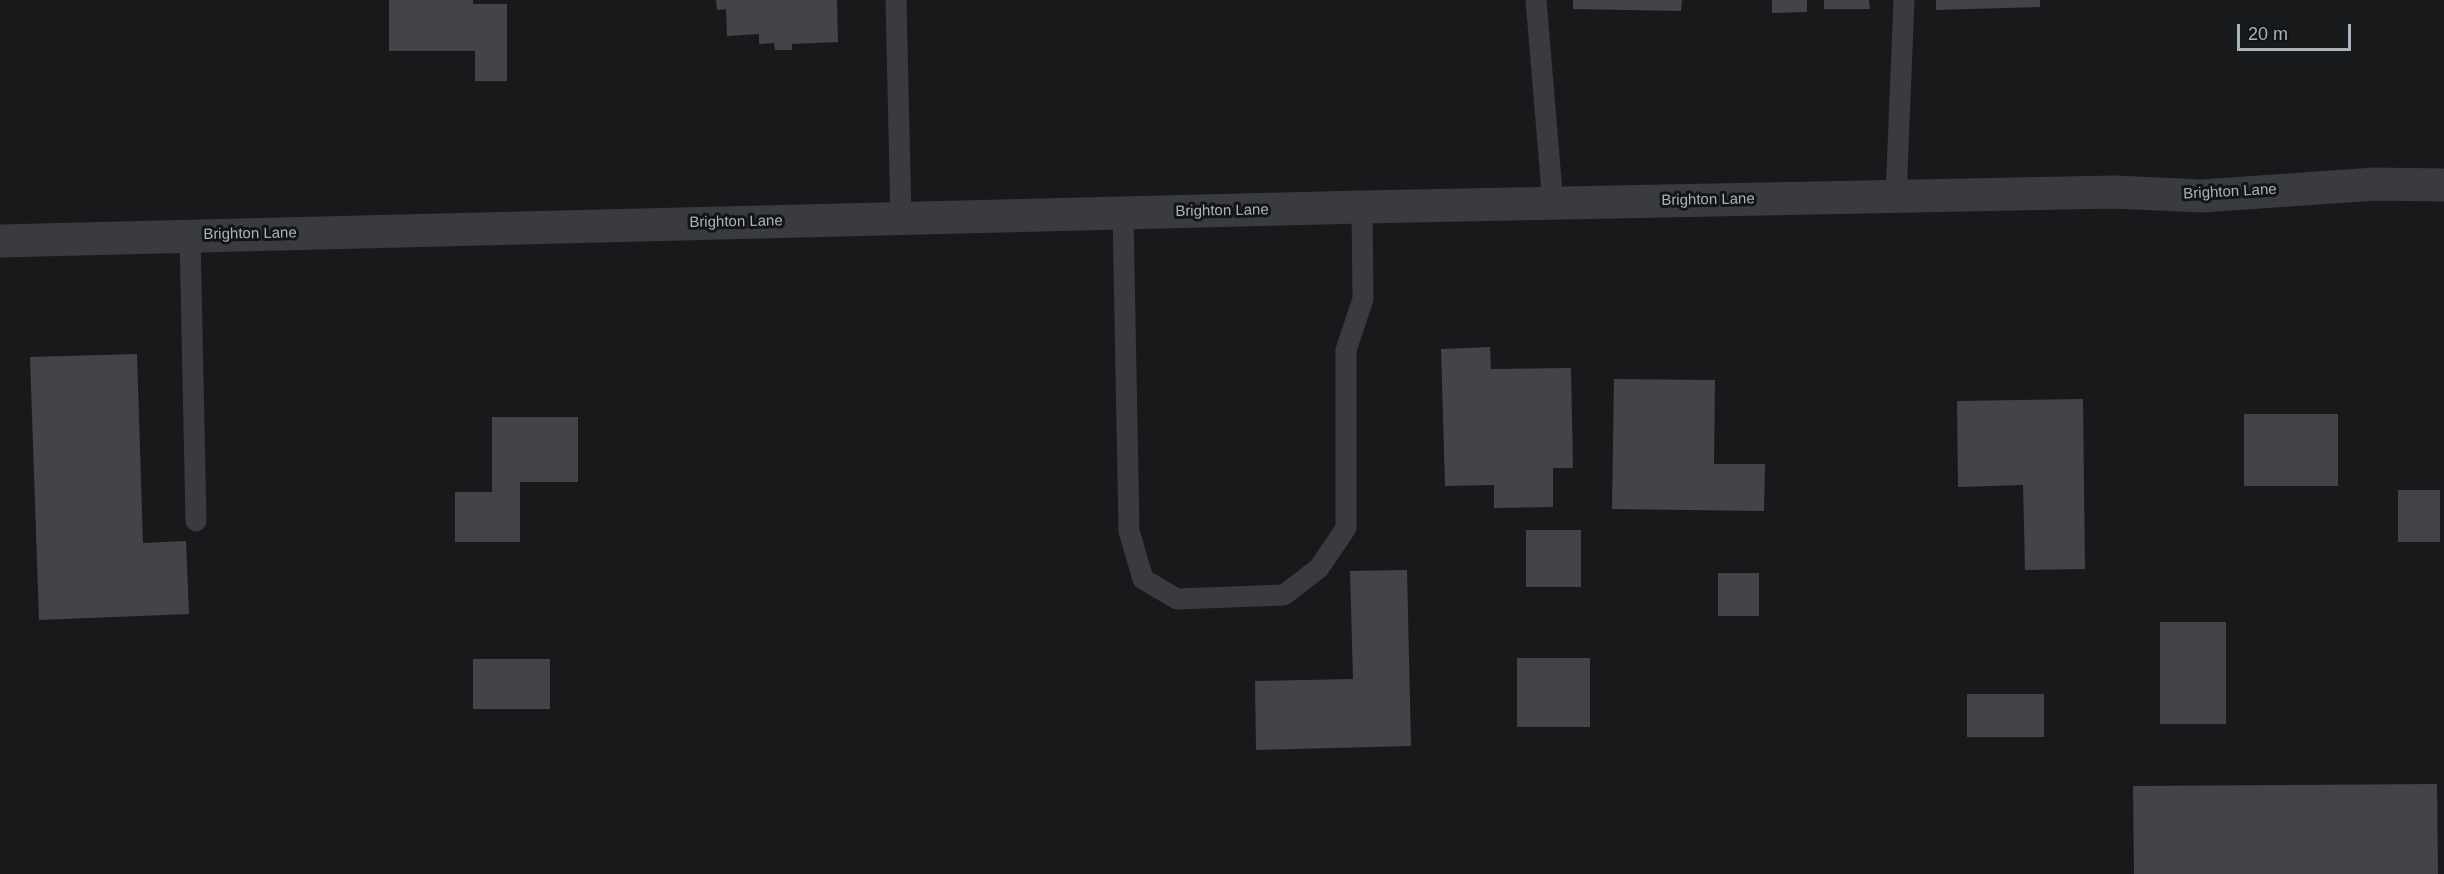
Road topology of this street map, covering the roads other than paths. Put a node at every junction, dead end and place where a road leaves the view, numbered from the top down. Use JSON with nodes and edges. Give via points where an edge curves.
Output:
{"nodes":[{"id":1,"x":896,"y":0,"type":"edge"},
{"id":2,"x":1536,"y":0,"type":"edge"},
{"id":3,"x":1904,"y":0,"type":"edge"},
{"id":4,"x":2444,"y":184,"type":"edge"},
{"id":5,"x":1896,"y":197,"type":"junction"},
{"id":6,"x":1553,"y":204,"type":"junction"},
{"id":7,"x":1362,"y":207,"type":"junction"},
{"id":8,"x":1123,"y":213,"type":"junction"},
{"id":9,"x":902,"y":219,"type":"junction"},
{"id":10,"x":190,"y":236,"type":"junction"},
{"id":11,"x":0,"y":241,"type":"edge"},
{"id":12,"x":196,"y":521,"type":"dead end"}],
"edges":[{"from":1,"to":9,"type":"lane"},
{"from":2,"to":6,"type":"lane"},
{"from":3,"to":5,"type":"lane"},
{"from":4,"to":5,"type":"street","name":"Brighton Lane","via":[[2364,184],[2202,196],[2115,192]]},
{"from":5,"to":6,"type":"street","name":"Brighton Lane"},
{"from":6,"to":7,"type":"street","name":"Brighton Lane"},
{"from":7,"to":8,"type":"street","name":"Brighton Lane"},
{"from":7,"to":8,"type":"lane","via":[[1363,298],[1346,350],[1346,528],[1319,568],[1284,596],[1177,599],[1143,579],[1129,531]]},
{"from":8,"to":9,"type":"street","name":"Brighton Lane"},
{"from":9,"to":10,"type":"street","name":"Brighton Lane"},
{"from":10,"to":11,"type":"street","name":"Brighton Lane"},
{"from":10,"to":12,"type":"lane"}]}
